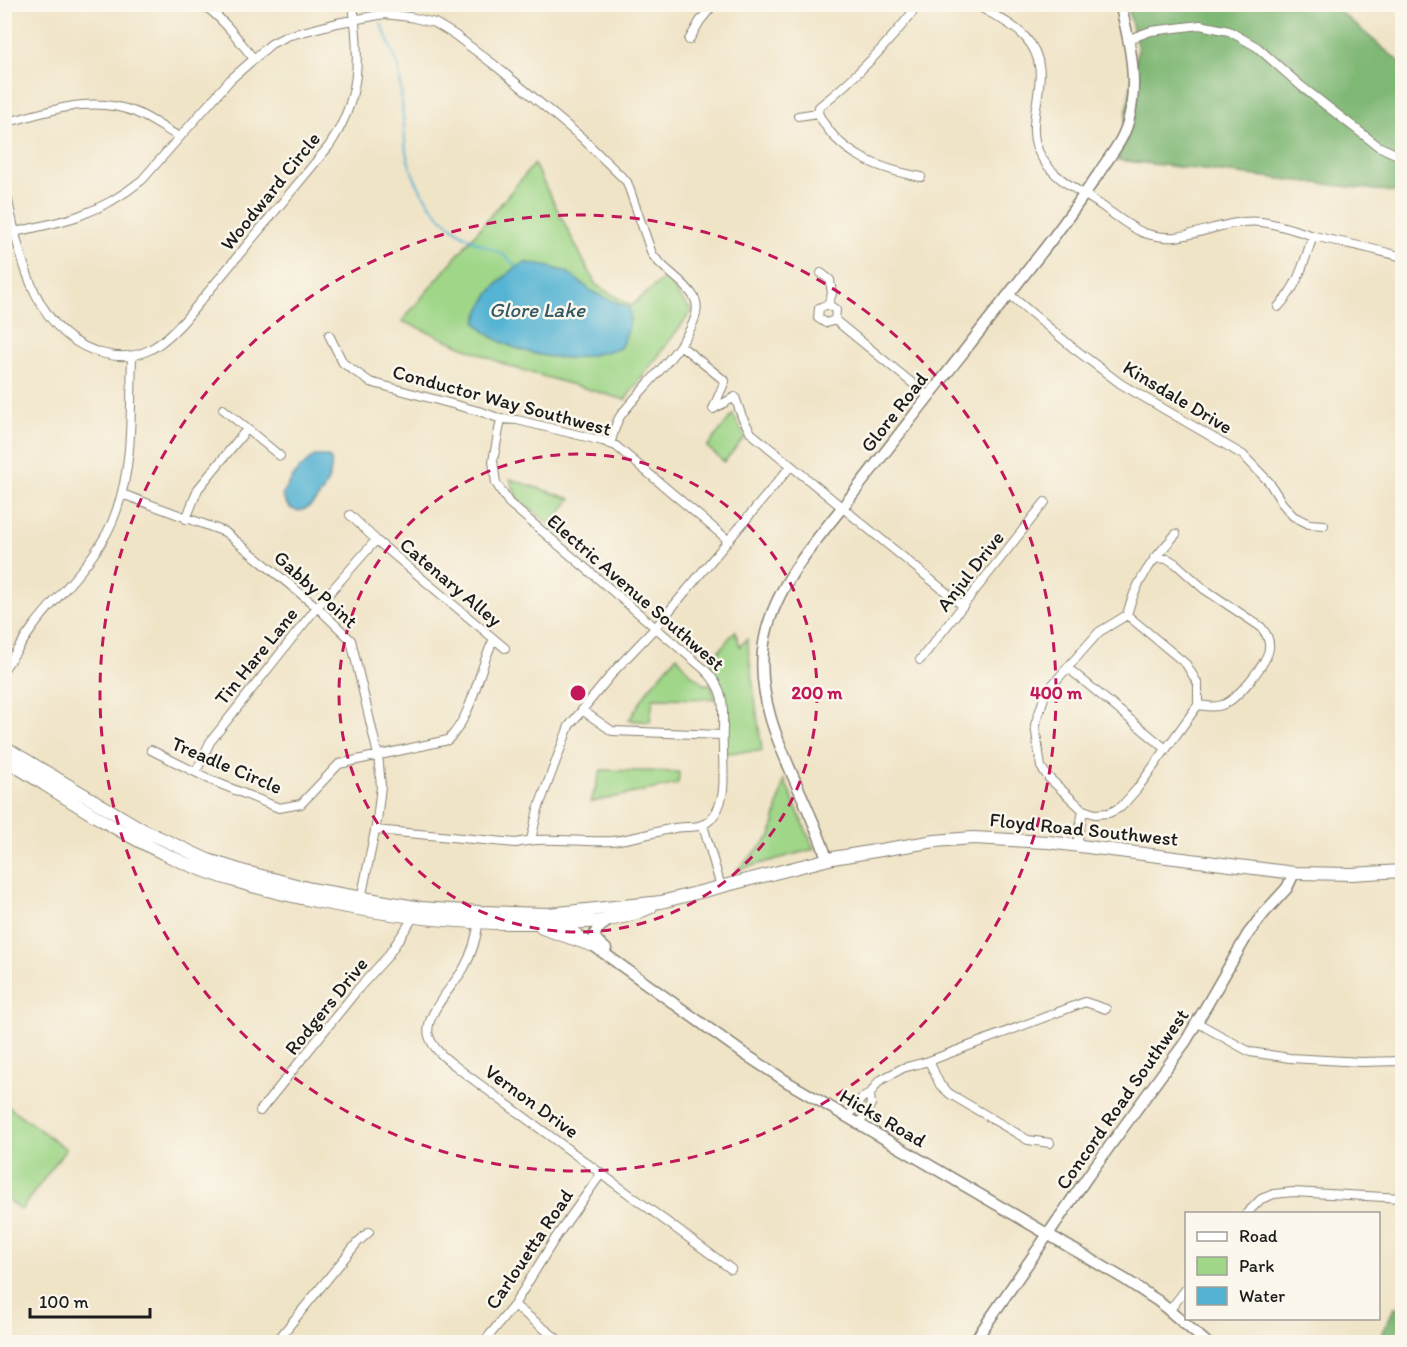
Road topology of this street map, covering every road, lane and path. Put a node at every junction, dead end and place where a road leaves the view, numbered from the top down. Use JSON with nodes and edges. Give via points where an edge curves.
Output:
{"nodes":[{"id":1,"x":201,"y":4,"type":"edge"},
{"id":2,"x":353,"y":4,"type":"edge"},
{"id":3,"x":714,"y":4,"type":"edge"},
{"id":4,"x":919,"y":4,"type":"edge"},
{"id":5,"x":975,"y":4,"type":"edge"},
{"id":6,"x":1120,"y":4,"type":"edge"},
{"id":7,"x":355,"y":20,"type":"junction"},
{"id":8,"x":1129,"y":39,"type":"junction"},
{"id":9,"x":689,"y":40,"type":"dead end"},
{"id":10,"x":253,"y":58,"type":"junction"},
{"id":11,"x":818,"y":113,"type":"junction"},
{"id":12,"x":798,"y":116,"type":"dead end"},
{"id":13,"x":4,"y":123,"type":"edge"},
{"id":14,"x":179,"y":136,"type":"junction"},
{"id":15,"x":1402,"y":157,"type":"edge"},
{"id":16,"x":921,"y":177,"type":"dead end"},
{"id":17,"x":4,"y":182,"type":"edge"},
{"id":18,"x":1084,"y":195,"type":"junction"},
{"id":19,"x":15,"y":232,"type":"junction"},
{"id":20,"x":4,"y":234,"type":"edge"},
{"id":21,"x":1313,"y":236,"type":"junction"},
{"id":22,"x":1402,"y":257,"type":"edge"},
{"id":23,"x":821,"y":273,"type":"dead end"},
{"id":24,"x":1009,"y":294,"type":"junction"},
{"id":25,"x":828,"y":304,"type":"junction"},
{"id":26,"x":1278,"y":307,"type":"dead end"},
{"id":27,"x":835,"y":320,"type":"junction"},
{"id":28,"x":329,"y":335,"type":"dead end"},
{"id":29,"x":680,"y":345,"type":"junction"},
{"id":30,"x":132,"y":357,"type":"junction"},
{"id":31,"x":928,"y":396,"type":"junction"},
{"id":32,"x":223,"y":409,"type":"dead end"},
{"id":33,"x":501,"y":419,"type":"junction"},
{"id":34,"x":247,"y":429,"type":"junction"},
{"id":35,"x":610,"y":444,"type":"junction"},
{"id":36,"x":280,"y":456,"type":"dead end"},
{"id":37,"x":790,"y":467,"type":"junction"},
{"id":38,"x":122,"y":495,"type":"junction"},
{"id":39,"x":1045,"y":502,"type":"dead end"},
{"id":40,"x":843,"y":507,"type":"junction"},
{"id":41,"x":350,"y":515,"type":"dead end"},
{"id":42,"x":186,"y":519,"type":"junction"},
{"id":43,"x":1324,"y":525,"type":"dead end"},
{"id":44,"x":1176,"y":534,"type":"dead end"},
{"id":45,"x":376,"y":540,"type":"junction"},
{"id":46,"x":728,"y":540,"type":"junction"},
{"id":47,"x":1154,"y":558,"type":"junction"},
{"id":48,"x":963,"y":606,"type":"junction"},
{"id":49,"x":317,"y":607,"type":"junction"},
{"id":50,"x":1127,"y":615,"type":"junction"},
{"id":51,"x":655,"y":628,"type":"junction"},
{"id":52,"x":494,"y":639,"type":"junction"},
{"id":53,"x":505,"y":648,"type":"dead end"},
{"id":54,"x":920,"y":660,"type":"dead end"},
{"id":55,"x":1068,"y":668,"type":"junction"},
{"id":56,"x":4,"y":669,"type":"edge"},
{"id":57,"x":1198,"y":705,"type":"junction"},
{"id":58,"x":582,"y":710,"type":"junction"},
{"id":59,"x":722,"y":735,"type":"junction"},
{"id":60,"x":4,"y":747,"type":"edge"},
{"id":61,"x":1166,"y":749,"type":"junction"},
{"id":62,"x":151,"y":750,"type":"dead end"},
{"id":63,"x":378,"y":755,"type":"junction"},
{"id":64,"x":4,"y":759,"type":"edge"},
{"id":65,"x":196,"y":772,"type":"junction"},
{"id":66,"x":1083,"y":810,"type":"junction"},
{"id":67,"x":703,"y":825,"type":"junction"},
{"id":68,"x":375,"y":831,"type":"junction"},
{"id":69,"x":531,"y":840,"type":"junction"},
{"id":70,"x":1077,"y":845,"type":"junction"},
{"id":71,"x":827,"y":859,"type":"junction"},
{"id":72,"x":1402,"y":871,"type":"edge"},
{"id":73,"x":1294,"y":873,"type":"junction"},
{"id":74,"x":721,"y":887,"type":"junction"},
{"id":75,"x":361,"y":899,"type":"junction"},
{"id":76,"x":661,"y":902,"type":"junction"},
{"id":77,"x":549,"y":914,"type":"junction"},
{"id":78,"x":413,"y":918,"type":"junction"},
{"id":79,"x":479,"y":918,"type":"junction"},
{"id":80,"x":607,"y":922,"type":"junction"},
{"id":81,"x":514,"y":924,"type":"junction"},
{"id":82,"x":563,"y":924,"type":"junction"},
{"id":83,"x":591,"y":945,"type":"junction"},
{"id":84,"x":618,"y":962,"type":"junction"},
{"id":85,"x":1106,"y":1009,"type":"dead end"},
{"id":86,"x":1198,"y":1023,"type":"junction"},
{"id":87,"x":929,"y":1061,"type":"junction"},
{"id":88,"x":1402,"y":1061,"type":"edge"},
{"id":89,"x":870,"y":1094,"type":"junction"},
{"id":90,"x":261,"y":1112,"type":"dead end"},
{"id":91,"x":848,"y":1117,"type":"junction"},
{"id":92,"x":860,"y":1123,"type":"junction"},
{"id":93,"x":1050,"y":1143,"type":"dead end"},
{"id":94,"x":601,"y":1174,"type":"junction"},
{"id":95,"x":1402,"y":1198,"type":"edge"},
{"id":96,"x":1248,"y":1212,"type":"edge"},
{"id":97,"x":369,"y":1232,"type":"dead end"},
{"id":98,"x":1049,"y":1235,"type":"junction"},
{"id":99,"x":731,"y":1269,"type":"dead end"},
{"id":100,"x":1185,"y":1290,"type":"edge"},
{"id":101,"x":514,"y":1305,"type":"junction"},
{"id":102,"x":1169,"y":1311,"type":"junction"},
{"id":103,"x":276,"y":1342,"type":"edge"},
{"id":104,"x":484,"y":1342,"type":"edge"},
{"id":105,"x":561,"y":1342,"type":"edge"},
{"id":106,"x":974,"y":1342,"type":"edge"},
{"id":107,"x":1206,"y":1342,"type":"edge"}],
"edges":[{"from":1,"to":10,"type":"street","via":[[228,26]]},
{"from":2,"to":7,"type":"street","name":"Woodward Circle"},
{"from":3,"to":9,"type":"street"},
{"from":4,"to":11,"type":"street","via":[[880,52],[819,107]]},
{"from":5,"to":18,"type":"street","via":[[1018,31],[1034,49],[1040,64],[1036,147],[1057,176]]},
{"from":6,"to":8,"type":"street","name":"Glore Road"},
{"from":7,"to":10,"type":"street","via":[[287,36]]},
{"from":7,"to":29,"type":"street","via":[[384,14],[435,23],[538,99],[627,182],[652,254],[697,303],[693,324]]},
{"from":7,"to":30,"type":"street","name":"Woodward Circle","via":[[358,55],[354,91],[341,128],[170,337]]},
{"from":8,"to":15,"type":"street","via":[[1151,31],[1200,25],[1229,31],[1257,47],[1378,146]]},
{"from":8,"to":18,"type":"street","name":"Glore Road","via":[[1133,86],[1128,122]]},
{"from":10,"to":14,"type":"street"},
{"from":11,"to":12,"type":"street"},
{"from":11,"to":16,"type":"street","via":[[839,141],[862,159],[883,169]]},
{"from":13,"to":14,"type":"street","via":[[82,103],[106,104],[135,112]]},
{"from":14,"to":19,"type":"street","via":[[142,180],[97,210]]},
{"from":17,"to":19,"type":"street"},
{"from":18,"to":21,"type":"street","via":[[1156,236],[1174,237],[1251,222],[1274,224]]},
{"from":18,"to":24,"type":"street","name":"Glore Road"},
{"from":19,"to":20,"type":"street"},
{"from":19,"to":30,"type":"street","via":[[35,293],[61,332],[96,352]]},
{"from":21,"to":22,"type":"street"},
{"from":21,"to":26,"type":"street","via":[[1296,284]]},
{"from":23,"to":25,"type":"street","via":[[832,286]]},
{"from":24,"to":31,"type":"street","name":"Glore Road"},
{"from":24,"to":43,"type":"street","name":"Kinsdale Drive","via":[[1121,384],[1243,455],[1293,516],[1309,524]]},
{"from":25,"to":27,"type":"street","via":[[836,310]]},
{"from":25,"to":27,"type":"street","via":[[819,308],[818,318],[826,323]]},
{"from":27,"to":31,"type":"street"},
{"from":28,"to":33,"type":"street","name":"Conductor Way Southwest","via":[[343,363],[370,382]]},
{"from":29,"to":35,"type":"street","via":[[619,418]]},
{"from":29,"to":37,"type":"street","via":[[725,381],[713,409],[735,397],[751,433]]},
{"from":30,"to":38,"type":"street","via":[[129,443]]},
{"from":31,"to":40,"type":"street","name":"Glore Road"},
{"from":32,"to":34,"type":"street"},
{"from":33,"to":35,"type":"street","name":"Conductor Way Southwest"},
{"from":33,"to":51,"type":"street","name":"Electric Avenue Southwest","via":[[493,461],[496,483],[509,503]]},
{"from":34,"to":36,"type":"street"},
{"from":34,"to":42,"type":"street","via":[[198,489]]},
{"from":35,"to":46,"type":"street","name":"Conductor Way Southwest"},
{"from":37,"to":40,"type":"street"},
{"from":37,"to":46,"type":"street"},
{"from":38,"to":42,"type":"street","name":"Gabby Point"},
{"from":38,"to":56,"type":"street","via":[[107,532],[88,561]]},
{"from":39,"to":48,"type":"street","name":"Anjul Drive"},
{"from":40,"to":48,"type":"street"},
{"from":40,"to":71,"type":"street","name":"Glore Road","via":[[787,581],[764,643],[767,700],[777,736]]},
{"from":41,"to":45,"type":"street","name":"Catenary Alley"},
{"from":42,"to":49,"type":"street","name":"Gabby Point","via":[[225,532]]},
{"from":44,"to":47,"type":"street"},
{"from":45,"to":49,"type":"street","name":"Tin Hare Lane"},
{"from":45,"to":52,"type":"street","name":"Catenary Alley"},
{"from":46,"to":51,"type":"street"},
{"from":47,"to":50,"type":"street","via":[[1137,584]]},
{"from":47,"to":57,"type":"street","via":[[1176,564],[1267,634],[1270,647],[1264,663],[1233,699],[1221,706]]},
{"from":48,"to":54,"type":"street","name":"Anjul Drive"},
{"from":49,"to":63,"type":"street","name":"Gabby Point","via":[[351,640]]},
{"from":49,"to":65,"type":"street","name":"Tin Hare Lane","via":[[210,742]]},
{"from":50,"to":55,"type":"street","via":[[1099,632]]},
{"from":50,"to":57,"type":"street","via":[[1186,664],[1198,684]]},
{"from":51,"to":58,"type":"street"},
{"from":51,"to":59,"type":"street","name":"Electric Avenue Southwest","via":[[717,682],[723,702]]},
{"from":52,"to":53,"type":"street","name":"Catenary Alley"},
{"from":52,"to":63,"type":"street","name":"Treadle Circle","via":[[468,710],[459,729],[448,740]]},
{"from":55,"to":61,"type":"street"},
{"from":55,"to":66,"type":"street","via":[[1046,692],[1035,725],[1041,767]]},
{"from":57,"to":61,"type":"street"},
{"from":58,"to":59,"type":"street","via":[[612,731]]},
{"from":58,"to":69,"type":"street","via":[[569,726],[538,809]]},
{"from":59,"to":67,"type":"street","name":"Electric Avenue Southwest","via":[[720,802]]},
{"from":60,"to":75,"type":"main road","name":"Floyd Road Southwest","via":[[111,813],[175,846],[242,871]]},
{"from":61,"to":66,"type":"street","via":[[1121,807],[1109,813]]},
{"from":62,"to":65,"type":"street","name":"Treadle Circle"},
{"from":63,"to":65,"type":"street","name":"Treadle Circle","via":[[339,764],[301,804],[279,808]]},
{"from":63,"to":68,"type":"street","name":"Gabby Point","via":[[381,786]]},
{"from":64,"to":78,"type":"main road","name":"Floyd Road Southwest","via":[[114,827],[189,865],[275,892]]},
{"from":66,"to":70,"type":"street"},
{"from":67,"to":69,"type":"street","via":[[617,840]]},
{"from":67,"to":74,"type":"street"},
{"from":68,"to":69,"type":"street","via":[[516,843]]},
{"from":68,"to":75,"type":"street","name":"Gabby Point"},
{"from":70,"to":71,"type":"main road","name":"Floyd Road Southwest","via":[[1022,839],[951,839]]},
{"from":70,"to":73,"type":"main road","name":"Floyd Road Southwest"},
{"from":71,"to":74,"type":"main road","name":"Floyd Road Southwest"},
{"from":72,"to":73,"type":"main road","name":"Floyd Road Southwest"},
{"from":73,"to":86,"type":"street","name":"Concord Road Southwest","via":[[1287,888],[1248,934]]},
{"from":74,"to":76,"type":"main road","name":"Floyd Road Southwest"},
{"from":75,"to":79,"type":"main road","name":"Floyd Road Southwest"},
{"from":76,"to":77,"type":"main road","name":"Floyd Road Southwest"},
{"from":76,"to":80,"type":"main road","name":"Floyd Road Southwest"},
{"from":77,"to":79,"type":"main road","name":"Floyd Road Southwest"},
{"from":77,"to":82,"type":"street","name":"Hicks Road"},
{"from":78,"to":79,"type":"main road","name":"Floyd Road Southwest"},
{"from":78,"to":90,"type":"street","name":"Rodgers Drive","via":[[387,957]]},
{"from":79,"to":81,"type":"main road","name":"Floyd Road Southwest"},
{"from":79,"to":94,"type":"street","name":"Vernon Drive","via":[[465,966],[428,1022],[429,1035],[437,1051]]},
{"from":80,"to":82,"type":"main road","name":"Floyd Road Southwest"},
{"from":80,"to":84,"type":"street","via":[[594,936]]},
{"from":81,"to":82,"type":"main road","name":"Floyd Road Southwest"},
{"from":81,"to":83,"type":"main road","via":[[556,931]]},
{"from":82,"to":83,"type":"street","name":"Hicks Road"},
{"from":83,"to":84,"type":"street","name":"Hicks Road"},
{"from":84,"to":91,"type":"street","name":"Hicks Road","via":[[758,1063]]},
{"from":85,"to":87,"type":"street","via":[[1085,1002]]},
{"from":86,"to":88,"type":"street","via":[[1250,1052],[1290,1058]]},
{"from":86,"to":98,"type":"street","name":"Concord Road Southwest"},
{"from":87,"to":89,"type":"street","via":[[889,1074]]},
{"from":87,"to":93,"type":"street","via":[[940,1085],[950,1095],[1028,1140]]},
{"from":89,"to":91,"type":"street","via":[[862,1098]]},
{"from":89,"to":92,"type":"street","via":[[871,1104]]},
{"from":91,"to":92,"type":"street","name":"Hicks Road"},
{"from":92,"to":98,"type":"street","name":"Hicks Road"},
{"from":94,"to":99,"type":"street","name":"Vernon Drive"},
{"from":94,"to":101,"type":"street","name":"Carlouetta Road"},
{"from":95,"to":96,"type":"street","via":[[1293,1192],[1261,1198]]},
{"from":97,"to":103,"type":"street"},
{"from":98,"to":102,"type":"street","name":"Hicks Road","via":[[1126,1280]]},
{"from":98,"to":106,"type":"street","name":"Concord Road Southwest"},
{"from":100,"to":102,"type":"street"},
{"from":101,"to":104,"type":"street","name":"Carlouetta Road"},
{"from":101,"to":105,"type":"street"},
{"from":102,"to":107,"type":"street","name":"Hicks Road"}]}
